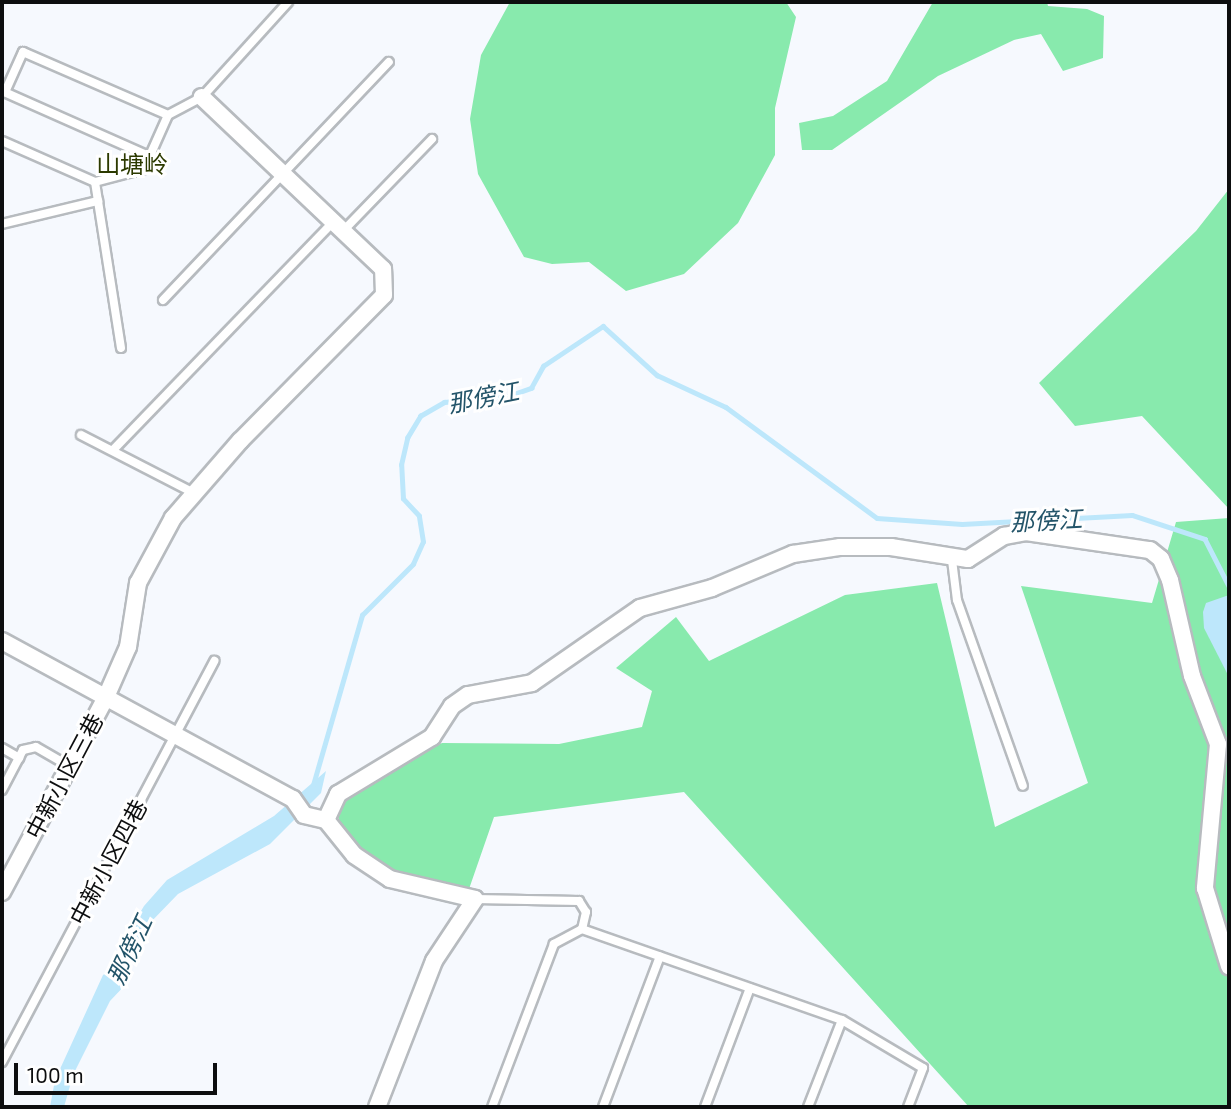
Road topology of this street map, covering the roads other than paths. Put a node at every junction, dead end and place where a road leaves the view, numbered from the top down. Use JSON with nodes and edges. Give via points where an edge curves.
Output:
{"nodes":[{"id":1,"x":288,"y":2,"type":"edge"},
{"id":2,"x":389,"y":62,"type":"dead end"},
{"id":3,"x":3,"y":92,"type":"edge"},
{"id":4,"x":202,"y":97,"type":"junction"},
{"id":5,"x":168,"y":115,"type":"junction"},
{"id":6,"x":432,"y":139,"type":"dead end"},
{"id":7,"x":2,"y":141,"type":"edge"},
{"id":8,"x":149,"y":156,"type":"junction"},
{"id":9,"x":283,"y":174,"type":"junction"},
{"id":10,"x":95,"y":182,"type":"junction"},
{"id":11,"x":98,"y":201,"type":"junction"},
{"id":12,"x":2,"y":224,"type":"edge"},
{"id":13,"x":338,"y":227,"type":"junction"},
{"id":14,"x":163,"y":300,"type":"dead end"},
{"id":15,"x":121,"y":348,"type":"dead end"},
{"id":16,"x":81,"y":435,"type":"dead end"},
{"id":17,"x":114,"y":449,"type":"junction"},
{"id":18,"x":194,"y":494,"type":"junction"},
{"id":19,"x":952,"y":560,"type":"junction"},
{"id":20,"x":2,"y":641,"type":"edge"},
{"id":21,"x":214,"y":662,"type":"dead end"},
{"id":22,"x":106,"y":697,"type":"junction"},
{"id":23,"x":176,"y":735,"type":"junction"},
{"id":24,"x":2,"y":748,"type":"edge"},
{"id":25,"x":19,"y":758,"type":"junction"},
{"id":26,"x":69,"y":766,"type":"junction"},
{"id":27,"x":1023,"y":786,"type":"dead end"},
{"id":28,"x":2,"y":790,"type":"edge"},
{"id":29,"x":326,"y":820,"type":"junction"},
{"id":30,"x":2,"y":891,"type":"edge"},
{"id":31,"x":475,"y":900,"type":"junction"},
{"id":32,"x":582,"y":929,"type":"junction"},
{"id":33,"x":660,"y":956,"type":"junction"},
{"id":34,"x":1229,"y":966,"type":"edge"},
{"id":35,"x":750,"y":988,"type":"junction"},
{"id":36,"x":842,"y":1020,"type":"junction"},
{"id":37,"x":2,"y":1062,"type":"edge"},
{"id":38,"x":377,"y":1107,"type":"edge"},
{"id":39,"x":492,"y":1107,"type":"edge"},
{"id":40,"x":603,"y":1107,"type":"edge"},
{"id":41,"x":705,"y":1107,"type":"edge"},
{"id":42,"x":808,"y":1107,"type":"edge"},
{"id":43,"x":908,"y":1107,"type":"edge"}],
"edges":[{"from":1,"to":4,"type":"lane"},
{"from":2,"to":9,"type":"lane"},
{"from":3,"to":5,"type":"lane","via":[[23,52]]},
{"from":3,"to":8,"type":"lane"},
{"from":4,"to":5,"type":"lane"},
{"from":4,"to":9,"type":"street","name":"中新小区三巷"},
{"from":5,"to":8,"type":"lane"},
{"from":6,"to":13,"type":"lane"},
{"from":7,"to":10,"type":"lane"},
{"from":8,"to":10,"type":"lane","via":[[144,169]]},
{"from":9,"to":13,"type":"street","name":"中新小区三巷"},
{"from":9,"to":14,"type":"lane"},
{"from":10,"to":11,"type":"lane"},
{"from":11,"to":12,"type":"lane"},
{"from":11,"to":15,"type":"lane"},
{"from":13,"to":17,"type":"lane"},
{"from":13,"to":18,"type":"street","name":"中新小区三巷","via":[[383,269],[384,295]]},
{"from":16,"to":17,"type":"lane"},
{"from":17,"to":18,"type":"lane"},
{"from":18,"to":22,"type":"street","name":"中新小区三巷","via":[[173,517],[143,572],[128,647]]},
{"from":19,"to":27,"type":"lane","via":[[957,600]]},
{"from":19,"to":29,"type":"street","via":[[891,547],[840,547],[793,554],[712,588],[640,608],[532,683],[468,695],[452,706],[432,737],[338,794]]},
{"from":19,"to":34,"type":"street","via":[[968,559],[1004,536],[1026,532],[1150,550],[1161,559],[1192,676],[1218,744],[1205,888]]},
{"from":20,"to":22,"type":"street"},
{"from":21,"to":23,"type":"lane","name":"中新小区四巷"},
{"from":22,"to":23,"type":"street"},
{"from":22,"to":26,"type":"street","name":"中新小区三巷"},
{"from":23,"to":29,"type":"street","via":[[293,799],[304,815]]},
{"from":23,"to":37,"type":"lane","name":"中新小区四巷"},
{"from":24,"to":25,"type":"lane"},
{"from":25,"to":26,"type":"lane","via":[[23,750],[36,747]]},
{"from":25,"to":28,"type":"lane"},
{"from":26,"to":30,"type":"street","name":"中新小区三巷"},
{"from":29,"to":31,"type":"street","via":[[354,855],[390,879]]},
{"from":31,"to":32,"type":"lane","via":[[579,901],[586,912]]},
{"from":31,"to":38,"type":"street","via":[[434,961]]},
{"from":32,"to":33,"type":"lane"},
{"from":32,"to":39,"type":"lane","via":[[554,944]]},
{"from":33,"to":35,"type":"lane"},
{"from":33,"to":40,"type":"lane"},
{"from":35,"to":36,"type":"lane"},
{"from":35,"to":41,"type":"lane"},
{"from":36,"to":42,"type":"lane"},
{"from":36,"to":43,"type":"lane","via":[[923,1068]]}]}
